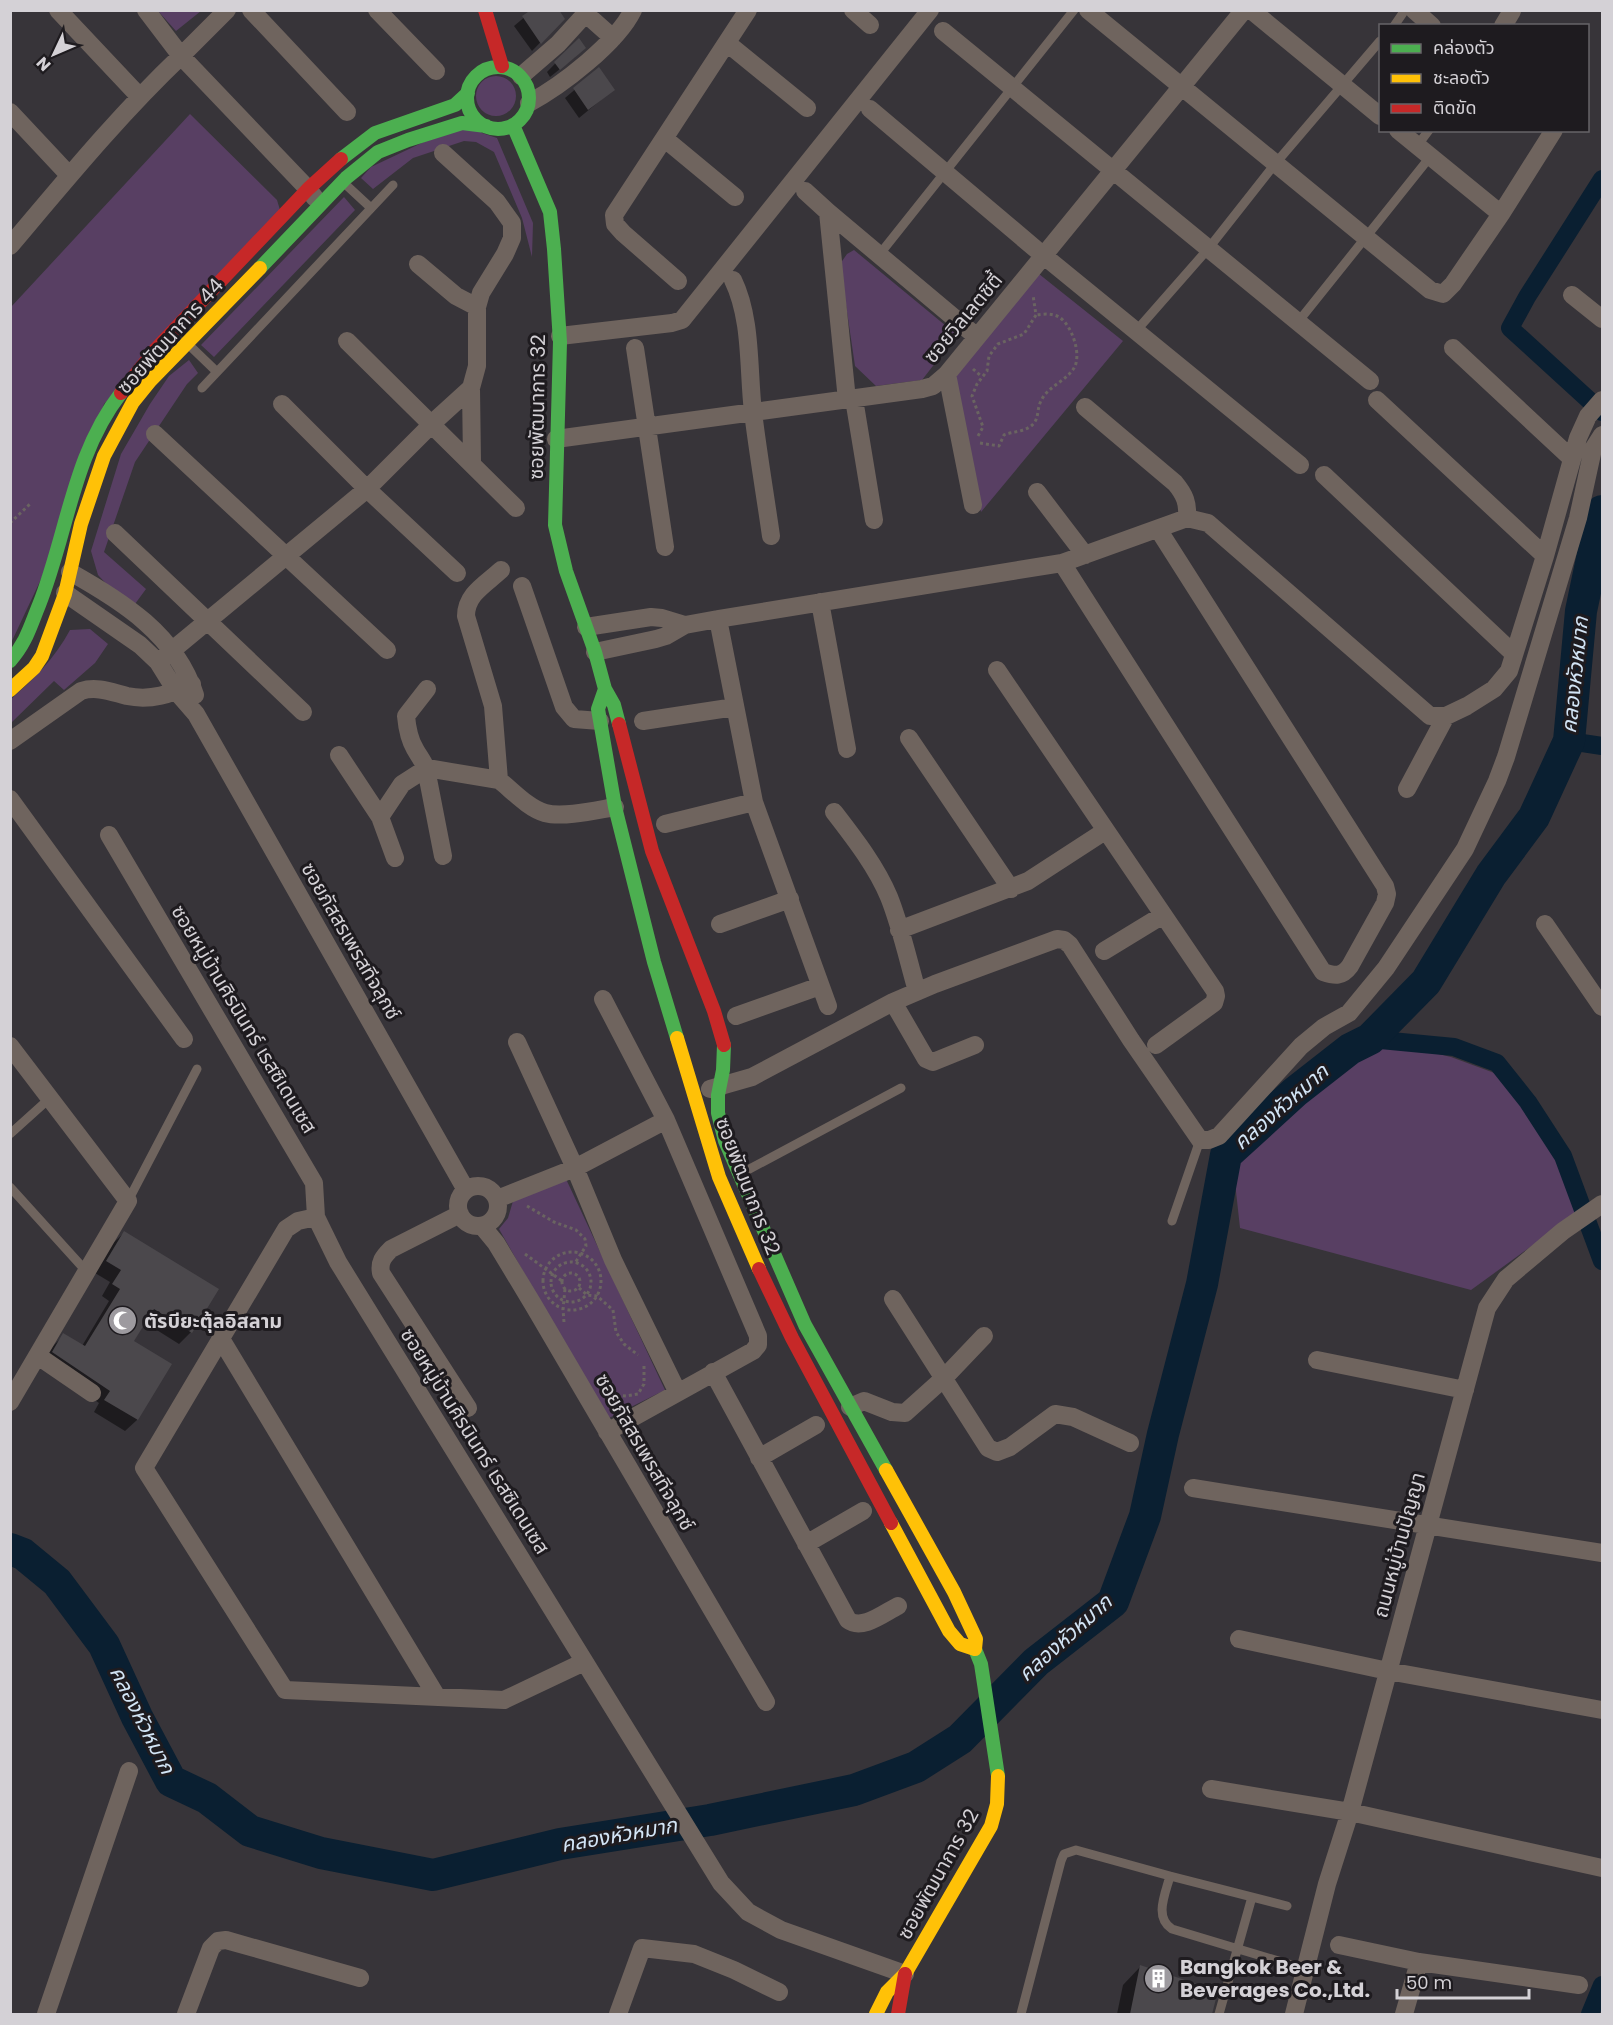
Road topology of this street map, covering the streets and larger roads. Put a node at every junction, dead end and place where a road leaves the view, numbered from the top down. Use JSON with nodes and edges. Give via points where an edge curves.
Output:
{"nodes":[{"id":1,"x":58,"y":10,"type":"edge"},
{"id":2,"x":146,"y":10,"type":"edge"},
{"id":3,"x":227,"y":10,"type":"edge"},
{"id":4,"x":251,"y":10,"type":"edge"},
{"id":5,"x":378,"y":10,"type":"edge"},
{"id":6,"x":485,"y":10,"type":"edge"},
{"id":7,"x":633,"y":10,"type":"edge"},
{"id":8,"x":748,"y":10,"type":"edge"},
{"id":9,"x":853,"y":10,"type":"edge"},
{"id":10,"x":930,"y":10,"type":"edge"},
{"id":11,"x":1088,"y":10,"type":"edge"},
{"id":12,"x":1244,"y":10,"type":"edge"},
{"id":13,"x":1251,"y":10,"type":"edge"},
{"id":14,"x":1414,"y":10,"type":"edge"},
{"id":15,"x":1512,"y":11,"type":"edge"},
{"id":16,"x":588,"y":12,"type":"edge"},
{"id":17,"x":1430,"y":24,"type":"edge"},
{"id":18,"x":1504,"y":24,"type":"edge"},
{"id":19,"x":870,"y":25,"type":"dead end"},
{"id":20,"x":943,"y":31,"type":"dead end"},
{"id":21,"x":613,"y":38,"type":"junction"},
{"id":22,"x":727,"y":44,"type":"junction"},
{"id":23,"x":181,"y":56,"type":"junction"},
{"id":24,"x":502,"y":66,"type":"junction"},
{"id":25,"x":436,"y":71,"type":"dead end"},
{"id":26,"x":520,"y":76,"type":"junction"},
{"id":27,"x":1181,"y":87,"type":"junction"},
{"id":28,"x":468,"y":93,"type":"junction"},
{"id":29,"x":139,"y":96,"type":"junction"},
{"id":30,"x":529,"y":103,"type":"junction"},
{"id":31,"x":807,"y":108,"type":"dead end"},
{"id":32,"x":870,"y":108,"type":"dead end"},
{"id":33,"x":10,"y":112,"type":"edge"},
{"id":34,"x":347,"y":112,"type":"dead end"},
{"id":35,"x":1379,"y":115,"type":"edge"},
{"id":36,"x":513,"y":125,"type":"junction"},
{"id":37,"x":486,"y":126,"type":"junction"},
{"id":38,"x":1400,"y":132,"type":"edge"},
{"id":39,"x":1553,"y":132,"type":"edge"},
{"id":40,"x":665,"y":139,"type":"junction"},
{"id":41,"x":443,"y":153,"type":"dead end"},
{"id":42,"x":1113,"y":171,"type":"junction"},
{"id":43,"x":69,"y":175,"type":"junction"},
{"id":44,"x":308,"y":189,"type":"junction"},
{"id":45,"x":805,"y":191,"type":"dead end"},
{"id":46,"x":735,"y":196,"type":"dead end"},
{"id":47,"x":320,"y":205,"type":"junction"},
{"id":48,"x":828,"y":212,"type":"junction"},
{"id":49,"x":1501,"y":214,"type":"junction"},
{"id":50,"x":11,"y":245,"type":"edge"},
{"id":51,"x":1038,"y":262,"type":"junction"},
{"id":52,"x":418,"y":264,"type":"dead end"},
{"id":53,"x":733,"y":279,"type":"dead end"},
{"id":54,"x":678,"y":281,"type":"dead end"},
{"id":55,"x":1572,"y":296,"type":"dead end"},
{"id":56,"x":477,"y":307,"type":"junction"},
{"id":57,"x":1602,"y":320,"type":"edge"},
{"id":58,"x":560,"y":336,"type":"junction"},
{"id":59,"x":977,"y":337,"type":"junction"},
{"id":60,"x":347,"y":341,"type":"dead end"},
{"id":61,"x":635,"y":348,"type":"dead end"},
{"id":62,"x":1453,"y":348,"type":"dead end"},
{"id":63,"x":946,"y":374,"type":"junction"},
{"id":64,"x":1370,"y":381,"type":"dead end"},
{"id":65,"x":471,"y":388,"type":"junction"},
{"id":66,"x":851,"y":399,"type":"junction"},
{"id":67,"x":1377,"y":400,"type":"dead end"},
{"id":68,"x":1602,"y":400,"type":"edge"},
{"id":69,"x":282,"y":404,"type":"dead end"},
{"id":70,"x":1085,"y":407,"type":"dead end"},
{"id":71,"x":753,"y":412,"type":"junction"},
{"id":72,"x":432,"y":424,"type":"junction"},
{"id":73,"x":647,"y":427,"type":"junction"},
{"id":74,"x":155,"y":434,"type":"dead end"},
{"id":75,"x":1602,"y":435,"type":"edge"},
{"id":76,"x":556,"y":439,"type":"junction"},
{"id":77,"x":1571,"y":458,"type":"junction"},
{"id":78,"x":472,"y":462,"type":"junction"},
{"id":79,"x":1300,"y":465,"type":"dead end"},
{"id":80,"x":1324,"y":475,"type":"dead end"},
{"id":81,"x":367,"y":489,"type":"junction"},
{"id":82,"x":1037,"y":492,"type":"dead end"},
{"id":83,"x":973,"y":505,"type":"dead end"},
{"id":84,"x":516,"y":508,"type":"dead end"},
{"id":85,"x":1187,"y":518,"type":"junction"},
{"id":86,"x":874,"y":520,"type":"dead end"},
{"id":87,"x":1158,"y":529,"type":"junction"},
{"id":88,"x":115,"y":533,"type":"dead end"},
{"id":89,"x":771,"y":536,"type":"dead end"},
{"id":90,"x":665,"y":547,"type":"dead end"},
{"id":91,"x":1085,"y":555,"type":"junction"},
{"id":92,"x":286,"y":556,"type":"junction"},
{"id":93,"x":1545,"y":556,"type":"junction"},
{"id":94,"x":1062,"y":563,"type":"junction"},
{"id":95,"x":62,"y":569,"type":"junction"},
{"id":96,"x":501,"y":570,"type":"dead end"},
{"id":97,"x":457,"y":573,"type":"dead end"},
{"id":98,"x":47,"y":585,"type":"junction"},
{"id":99,"x":522,"y":586,"type":"dead end"},
{"id":100,"x":65,"y":593,"type":"junction"},
{"id":101,"x":820,"y":602,"type":"junction"},
{"id":102,"x":718,"y":619,"type":"junction"},
{"id":103,"x":208,"y":621,"type":"junction"},
{"id":104,"x":686,"y":625,"type":"junction"},
{"id":105,"x":586,"y":627,"type":"junction"},
{"id":106,"x":387,"y":650,"type":"dead end"},
{"id":107,"x":595,"y":652,"type":"junction"},
{"id":108,"x":1514,"y":654,"type":"junction"},
{"id":109,"x":165,"y":656,"type":"junction"},
{"id":110,"x":10,"y":661,"type":"edge"},
{"id":111,"x":997,"y":670,"type":"dead end"},
{"id":112,"x":184,"y":688,"type":"junction"},
{"id":113,"x":427,"y":689,"type":"dead end"},
{"id":114,"x":605,"y":689,"type":"junction"},
{"id":115,"x":10,"y":690,"type":"edge"},
{"id":116,"x":735,"y":707,"type":"junction"},
{"id":117,"x":303,"y":712,"type":"dead end"},
{"id":118,"x":1446,"y":716,"type":"junction"},
{"id":119,"x":643,"y":721,"type":"dead end"},
{"id":120,"x":600,"y":722,"type":"junction"},
{"id":121,"x":909,"y":738,"type":"dead end"},
{"id":122,"x":10,"y":741,"type":"edge"},
{"id":123,"x":847,"y":749,"type":"dead end"},
{"id":124,"x":339,"y":755,"type":"dead end"},
{"id":125,"x":428,"y":768,"type":"junction"},
{"id":126,"x":499,"y":780,"type":"junction"},
{"id":127,"x":1407,"y":789,"type":"dead end"},
{"id":128,"x":10,"y":799,"type":"edge"},
{"id":129,"x":753,"y":802,"type":"junction"},
{"id":130,"x":615,"y":807,"type":"junction"},
{"id":131,"x":834,"y":812,"type":"dead end"},
{"id":132,"x":380,"y":817,"type":"junction"},
{"id":133,"x":665,"y":824,"type":"dead end"},
{"id":134,"x":1105,"y":831,"type":"junction"},
{"id":135,"x":108,"y":835,"type":"dead end"},
{"id":136,"x":443,"y":856,"type":"dead end"},
{"id":137,"x":395,"y":858,"type":"dead end"},
{"id":138,"x":1011,"y":889,"type":"junction"},
{"id":139,"x":790,"y":899,"type":"junction"},
{"id":140,"x":1162,"y":915,"type":"junction"},
{"id":141,"x":720,"y":924,"type":"dead end"},
{"id":142,"x":1545,"y":924,"type":"dead end"},
{"id":143,"x":899,"y":930,"type":"junction"},
{"id":144,"x":1104,"y":951,"type":"dead end"},
{"id":145,"x":820,"y":986,"type":"junction"},
{"id":146,"x":917,"y":991,"type":"junction"},
{"id":147,"x":603,"y":999,"type":"dead end"},
{"id":148,"x":893,"y":1002,"type":"junction"},
{"id":149,"x":828,"y":1006,"type":"dead end"},
{"id":150,"x":1602,"y":1007,"type":"edge"},
{"id":151,"x":736,"y":1016,"type":"dead end"},
{"id":152,"x":184,"y":1039,"type":"dead end"},
{"id":153,"x":517,"y":1042,"type":"dead end"},
{"id":154,"x":975,"y":1045,"type":"dead end"},
{"id":155,"x":1156,"y":1045,"type":"dead end"},
{"id":156,"x":10,"y":1046,"type":"edge"},
{"id":157,"x":720,"y":1086,"type":"junction"},
{"id":158,"x":694,"y":1095,"type":"junction"},
{"id":159,"x":666,"y":1120,"type":"junction"},
{"id":160,"x":574,"y":1168,"type":"junction"},
{"id":161,"x":466,"y":1190,"type":"junction"},
{"id":162,"x":505,"y":1196,"type":"junction"},
{"id":163,"x":1602,"y":1204,"type":"edge"},
{"id":164,"x":460,"y":1214,"type":"junction"},
{"id":165,"x":316,"y":1217,"type":"junction"},
{"id":166,"x":482,"y":1226,"type":"junction"},
{"id":167,"x":893,"y":1299,"type":"dead end"},
{"id":168,"x":984,"y":1336,"type":"dead end"},
{"id":169,"x":220,"y":1339,"type":"junction"},
{"id":170,"x":38,"y":1356,"type":"junction"},
{"id":171,"x":1317,"y":1360,"type":"dead end"},
{"id":172,"x":713,"y":1372,"type":"junction"},
{"id":173,"x":944,"y":1378,"type":"junction"},
{"id":174,"x":1465,"y":1390,"type":"junction"},
{"id":175,"x":677,"y":1392,"type":"junction"},
{"id":176,"x":92,"y":1393,"type":"dead end"},
{"id":177,"x":10,"y":1402,"type":"edge"},
{"id":178,"x":850,"y":1407,"type":"junction"},
{"id":179,"x":468,"y":1408,"type":"dead end"},
{"id":180,"x":816,"y":1425,"type":"dead end"},
{"id":181,"x":607,"y":1432,"type":"junction"},
{"id":182,"x":1130,"y":1443,"type":"dead end"},
{"id":183,"x":759,"y":1458,"type":"junction"},
{"id":184,"x":1193,"y":1488,"type":"dead end"},
{"id":185,"x":863,"y":1511,"type":"dead end"},
{"id":186,"x":1428,"y":1524,"type":"junction"},
{"id":187,"x":806,"y":1544,"type":"junction"},
{"id":188,"x":1602,"y":1553,"type":"edge"},
{"id":189,"x":898,"y":1606,"type":"dead end"},
{"id":190,"x":1239,"y":1639,"type":"dead end"},
{"id":191,"x":975,"y":1649,"type":"junction"},
{"id":192,"x":584,"y":1662,"type":"junction"},
{"id":193,"x":1388,"y":1671,"type":"junction"},
{"id":194,"x":437,"y":1697,"type":"junction"},
{"id":195,"x":766,"y":1702,"type":"dead end"},
{"id":196,"x":1602,"y":1710,"type":"edge"},
{"id":197,"x":129,"y":1771,"type":"dead end"},
{"id":198,"x":1211,"y":1789,"type":"dead end"},
{"id":199,"x":1350,"y":1812,"type":"junction"},
{"id":200,"x":1602,"y":1868,"type":"edge"},
{"id":201,"x":1339,"y":1945,"type":"dead end"},
{"id":202,"x":1419,"y":1962,"type":"junction"},
{"id":203,"x":905,"y":1974,"type":"junction"},
{"id":204,"x":360,"y":1978,"type":"dead end"},
{"id":205,"x":1579,"y":1985,"type":"dead end"},
{"id":206,"x":779,"y":1992,"type":"dead end"},
{"id":207,"x":46,"y":2014,"type":"edge"},
{"id":208,"x":186,"y":2014,"type":"edge"},
{"id":209,"x":618,"y":2014,"type":"edge"},
{"id":210,"x":876,"y":2014,"type":"edge"},
{"id":211,"x":898,"y":2014,"type":"edge"},
{"id":212,"x":1294,"y":2014,"type":"edge"},
{"id":213,"x":1404,"y":2014,"type":"edge"}],
"edges":[{"from":1,"to":29,"type":"street"},
{"from":2,"to":23,"type":"street"},
{"from":3,"to":23,"type":"street"},
{"from":4,"to":34,"type":"street"},
{"from":5,"to":25,"type":"street"},
{"from":6,"to":24,"type":"street"},
{"from":7,"to":21,"type":"street"},
{"from":8,"to":22,"type":"street"},
{"from":9,"to":19,"type":"street"},
{"from":10,"to":58,"type":"street","via":[[682,320]]},
{"from":11,"to":27,"type":"street"},
{"from":12,"to":27,"type":"street","name":"ซอยวิลเลตซิตี้"},
{"from":13,"to":35,"type":"street"},
{"from":14,"to":17,"type":"street"},
{"from":15,"to":18,"type":"street"},
{"from":16,"to":21,"type":"street"},
{"from":16,"to":26,"type":"street"},
{"from":20,"to":42,"type":"street"},
{"from":21,"to":30,"type":"street","via":[[557,86]]},
{"from":22,"to":31,"type":"street"},
{"from":22,"to":40,"type":"street"},
{"from":23,"to":29,"type":"street"},
{"from":23,"to":44,"type":"street"},
{"from":24,"to":26,"type":"street"},
{"from":24,"to":28,"type":"street","via":[[477,74]]},
{"from":26,"to":30,"type":"street","via":[[529,93]]},
{"from":27,"to":42,"type":"street","name":"ซอยวิลเลตซิตี้"},
{"from":27,"to":49,"type":"street","via":[[1430,290],[1443,294],[1453,284]]},
{"from":28,"to":37,"type":"street","via":[[469,109]]},
{"from":28,"to":44,"type":"street","name":"ซอยพัฒนาการ 44","via":[[455,105],[375,134],[339,159]]},
{"from":29,"to":43,"type":"street"},
{"from":30,"to":36,"type":"street","via":[[521,120]]},
{"from":32,"to":51,"type":"street","via":[[944,171]]},
{"from":33,"to":43,"type":"street"},
{"from":36,"to":37,"type":"street","via":[[503,129]]},
{"from":36,"to":58,"type":"street","name":"ซอยพัฒนาการ 32","via":[[550,212]]},
{"from":37,"to":47,"type":"street","name":"ซอยพัฒนาการ 44","via":[[462,123],[378,152]]},
{"from":38,"to":49,"type":"street"},
{"from":39,"to":49,"type":"street"},
{"from":40,"to":46,"type":"street"},
{"from":40,"to":54,"type":"street","via":[[614,215],[615,224],[623,233]]},
{"from":41,"to":56,"type":"street","via":[[497,202],[512,223],[512,238]]},
{"from":42,"to":51,"type":"street","name":"ซอยวิลเลตซิตี้"},
{"from":42,"to":64,"type":"street"},
{"from":43,"to":50,"type":"street"},
{"from":44,"to":47,"type":"street"},
{"from":44,"to":95,"type":"street","name":"ซอยพัฒนาการ 44","via":[[155,350],[111,406],[94,434],[81,469]]},
{"from":45,"to":48,"type":"street"},
{"from":47,"to":95,"type":"street","name":"ซอยพัฒนาการ 44","via":[[133,402],[104,456]]},
{"from":48,"to":59,"type":"street"},
{"from":48,"to":66,"type":"street"},
{"from":51,"to":59,"type":"street","name":"ซอยวิลเลตซิตี้"},
{"from":51,"to":79,"type":"street","via":[[1136,331]]},
{"from":52,"to":56,"type":"street","via":[[456,296]]},
{"from":53,"to":71,"type":"street","via":[[744,315]]},
{"from":55,"to":57,"type":"street"},
{"from":56,"to":65,"type":"street","via":[[477,366]]},
{"from":58,"to":76,"type":"street","name":"ซอยพัฒนาการ 32"},
{"from":59,"to":63,"type":"street","name":"ซอยวิลเลตซิตี้"},
{"from":60,"to":72,"type":"street"},
{"from":61,"to":73,"type":"street"},
{"from":62,"to":77,"type":"street"},
{"from":63,"to":66,"type":"street","name":"ซอยวิลเลตซิตี้","via":[[933,386],[922,389]]},
{"from":63,"to":83,"type":"street"},
{"from":65,"to":72,"type":"street"},
{"from":65,"to":78,"type":"street"},
{"from":66,"to":71,"type":"street","name":"ซอยวิลเลตซิตี้"},
{"from":66,"to":86,"type":"street"},
{"from":67,"to":93,"type":"street"},
{"from":68,"to":77,"type":"street","via":[[1588,416]]},
{"from":69,"to":81,"type":"street"},
{"from":70,"to":85,"type":"street","via":[[1175,483],[1188,504]]},
{"from":71,"to":73,"type":"street","name":"ซอยวิลเลตซิตี้"},
{"from":71,"to":89,"type":"street"},
{"from":72,"to":78,"type":"street"},
{"from":72,"to":81,"type":"street"},
{"from":73,"to":76,"type":"street","name":"ซอยวิลเลตซิตี้"},
{"from":73,"to":90,"type":"street"},
{"from":74,"to":92,"type":"street"},
{"from":75,"to":146,"type":"street","via":[[1593,449],[1578,518],[1506,757],[1465,849],[1395,954],[1349,1013],[1301,1046],[1219,1136],[1200,1140],[1064,940],[1057,939]]},
{"from":76,"to":105,"type":"street","name":"ซอยพัฒนาการ 32","via":[[555,525]]},
{"from":77,"to":93,"type":"street"},
{"from":78,"to":84,"type":"street"},
{"from":80,"to":108,"type":"street"},
{"from":81,"to":92,"type":"street"},
{"from":81,"to":97,"type":"street"},
{"from":82,"to":91,"type":"street"},
{"from":85,"to":87,"type":"street"},
{"from":85,"to":118,"type":"street","via":[[1208,523],[1430,716]]},
{"from":87,"to":91,"type":"street"},
{"from":87,"to":94,"type":"street","via":[[1385,886],[1385,903],[1350,966],[1340,975],[1323,972]]},
{"from":88,"to":103,"type":"street"},
{"from":91,"to":94,"type":"street"},
{"from":92,"to":103,"type":"street"},
{"from":92,"to":106,"type":"street"},
{"from":93,"to":108,"type":"street"},
{"from":94,"to":101,"type":"street"},
{"from":95,"to":98,"type":"street","name":"ซอยพัฒนาการ 44"},
{"from":95,"to":100,"type":"street","name":"ซอยพัฒนาการ 44"},
{"from":95,"to":109,"type":"street","name":"ซอยภัสสรเพรสทีจลุกซ์","via":[[132,610]]},
{"from":96,"to":126,"type":"street","via":[[466,605],[493,706]]},
{"from":98,"to":100,"type":"street"},
{"from":98,"to":110,"type":"street","name":"ซอยพัฒนาการ 44","via":[[23,646]]},
{"from":99,"to":120,"type":"street","via":[[564,707],[574,719]]},
{"from":100,"to":109,"type":"street","name":"ซอยภัสสรเพรสทีจลุกซ์","via":[[140,645]]},
{"from":100,"to":115,"type":"street","name":"ซอยพัฒนาการ 44","via":[[42,656]]},
{"from":101,"to":102,"type":"street"},
{"from":101,"to":123,"type":"street"},
{"from":102,"to":104,"type":"street"},
{"from":102,"to":116,"type":"street"},
{"from":103,"to":109,"type":"street"},
{"from":103,"to":117,"type":"street"},
{"from":104,"to":105,"type":"street","via":[[651,616]]},
{"from":104,"to":107,"type":"street","via":[[656,639]]},
{"from":105,"to":107,"type":"street","name":"ซอยพัฒนาการ 32"},
{"from":107,"to":114,"type":"street","name":"ซอยพัฒนาการ 32"},
{"from":108,"to":118,"type":"street","via":[[1509,671],[1494,689]]},
{"from":109,"to":112,"type":"street","name":"ซอยภัสสรเพรสทีจลุกซ์"},
{"from":111,"to":134,"type":"street"},
{"from":112,"to":122,"type":"street","via":[[145,698],[90,688]]},
{"from":112,"to":161,"type":"street","name":"ซอยภัสสรเพรสทีจลุกซ์"},
{"from":113,"to":125,"type":"street","via":[[406,716],[414,747]]},
{"from":114,"to":120,"type":"street","name":"ซอยพัฒนาการ 32","via":[[598,709]]},
{"from":114,"to":157,"type":"street","name":"ซอยพัฒนาการ 32","via":[[614,705],[652,851],[724,1042]]},
{"from":116,"to":119,"type":"street"},
{"from":116,"to":129,"type":"street"},
{"from":118,"to":127,"type":"street"},
{"from":120,"to":130,"type":"street","name":"ซอยพัฒนาการ 32"},
{"from":121,"to":138,"type":"street"},
{"from":124,"to":132,"type":"street"},
{"from":125,"to":126,"type":"street"},
{"from":125,"to":132,"type":"street","via":[[402,784]]},
{"from":125,"to":136,"type":"street"},
{"from":126,"to":130,"type":"street","via":[[546,813]]},
{"from":128,"to":152,"type":"street"},
{"from":129,"to":133,"type":"street"},
{"from":129,"to":139,"type":"street"},
{"from":130,"to":158,"type":"street","name":"ซอยพัฒนาการ 32","via":[[654,962]]},
{"from":131,"to":143,"type":"street","via":[[883,884]]},
{"from":132,"to":137,"type":"street"},
{"from":134,"to":138,"type":"street"},
{"from":134,"to":140,"type":"street"},
{"from":135,"to":165,"type":"street","name":"ซอยหมู่บ้านศิรนินทร์ เรสซิเดนเซส","via":[[314,1183]]},
{"from":138,"to":143,"type":"street"},
{"from":139,"to":141,"type":"street"},
{"from":139,"to":145,"type":"street"},
{"from":140,"to":144,"type":"street"},
{"from":140,"to":155,"type":"street","via":[[1216,996],[1214,1003]]},
{"from":142,"to":150,"type":"street"},
{"from":143,"to":146,"type":"street"},
{"from":145,"to":149,"type":"street"},
{"from":145,"to":151,"type":"street"},
{"from":146,"to":148,"type":"street"},
{"from":147,"to":159,"type":"street"},
{"from":148,"to":154,"type":"street","via":[[926,1059],[933,1062]]},
{"from":148,"to":157,"type":"street","via":[[752,1077]]},
{"from":153,"to":160,"type":"street"},
{"from":156,"to":170,"type":"street","via":[[128,1201]]},
{"from":157,"to":158,"type":"street"},
{"from":157,"to":178,"type":"street","name":"ซอยพัฒนาการ 32","via":[[718,1113],[738,1174],[804,1325]]},
{"from":158,"to":191,"type":"street","name":"ซอยพัฒนาการ 32","via":[[719,1177],[792,1338],[949,1631],[960,1644]]},
{"from":159,"to":160,"type":"street"},
{"from":159,"to":172,"type":"street","via":[[758,1336],[753,1351]]},
{"from":160,"to":162,"type":"street"},
{"from":160,"to":175,"type":"street","via":[[613,1260]]},
{"from":161,"to":162,"type":"street","via":[[484,1187]]},
{"from":161,"to":164,"type":"street","via":[[459,1201]]},
{"from":162,"to":166,"type":"street","via":[[498,1204],[496,1216]]},
{"from":163,"to":174,"type":"street","name":"ถนนหมู่บ้านปัญญา","via":[[1506,1279],[1487,1308]]},
{"from":164,"to":166,"type":"street","name":"ซอยภัสสรเพรสทีจลุกซ์","via":[[468,1224]]},
{"from":164,"to":179,"type":"street","via":[[391,1249],[380,1265],[381,1273]]},
{"from":165,"to":169,"type":"street","via":[[286,1229]]},
{"from":165,"to":192,"type":"street","name":"ซอยหมู่บ้านศิรนินทร์ เรสซิเดนเซส","via":[[338,1262]]},
{"from":166,"to":181,"type":"street","name":"ซอยภัสสรเพรสทีจลุกซ์","via":[[529,1297]]},
{"from":167,"to":173,"type":"street"},
{"from":168,"to":173,"type":"street"},
{"from":169,"to":194,"type":"street"},
{"from":169,"to":194,"type":"street","via":[[144,1468],[285,1690]]},
{"from":170,"to":176,"type":"street"},
{"from":170,"to":177,"type":"street"},
{"from":171,"to":174,"type":"street"},
{"from":172,"to":175,"type":"street"},
{"from":172,"to":183,"type":"street"},
{"from":173,"to":178,"type":"street","via":[[905,1413],[864,1401]]},
{"from":173,"to":182,"type":"street","via":[[988,1448],[998,1452],[1055,1414],[1073,1417]]},
{"from":174,"to":186,"type":"street","name":"ถนนหมู่บ้านปัญญา"},
{"from":175,"to":181,"type":"street"},
{"from":178,"to":191,"type":"street","name":"ซอยพัฒนาการ 32","via":[[954,1592],[976,1639]]},
{"from":180,"to":183,"type":"street"},
{"from":181,"to":195,"type":"street","name":"ซอยภัสสรเพรสทีจลุกซ์"},
{"from":183,"to":187,"type":"street"},
{"from":184,"to":186,"type":"street"},
{"from":185,"to":187,"type":"street"},
{"from":186,"to":188,"type":"street"},
{"from":186,"to":193,"type":"street","name":"ถนนหมู่บ้านปัญญา"},
{"from":187,"to":189,"type":"street","via":[[853,1624]]},
{"from":190,"to":193,"type":"street"},
{"from":191,"to":203,"type":"street","name":"ซอยพัฒนาการ 32","via":[[981,1664],[998,1779],[997,1804],[991,1826]]},
{"from":192,"to":194,"type":"street","via":[[504,1700]]},
{"from":192,"to":203,"type":"street","name":"ซอยหมู่บ้านศิรนินทร์ เรสซิเดนเซส","via":[[721,1883],[748,1911],[781,1930]]},
{"from":193,"to":196,"type":"street"},
{"from":193,"to":199,"type":"street","name":"ถนนหมู่บ้านปัญญา"},
{"from":197,"to":207,"type":"street"},
{"from":198,"to":199,"type":"street"},
{"from":199,"to":200,"type":"street"},
{"from":199,"to":212,"type":"street","name":"ถนนหมู่บ้านปัญญา"},
{"from":201,"to":202,"type":"street"},
{"from":202,"to":205,"type":"street"},
{"from":202,"to":213,"type":"street"},
{"from":203,"to":210,"type":"street","name":"ซอยพัฒนาการ 32","via":[[887,1992]]},
{"from":203,"to":211,"type":"street","name":"ซอยพัฒนาการ 32"},
{"from":204,"to":208,"type":"street","via":[[218,1941],[211,1948]]},
{"from":206,"to":209,"type":"street","via":[[694,1954],[642,1948]]}]}
